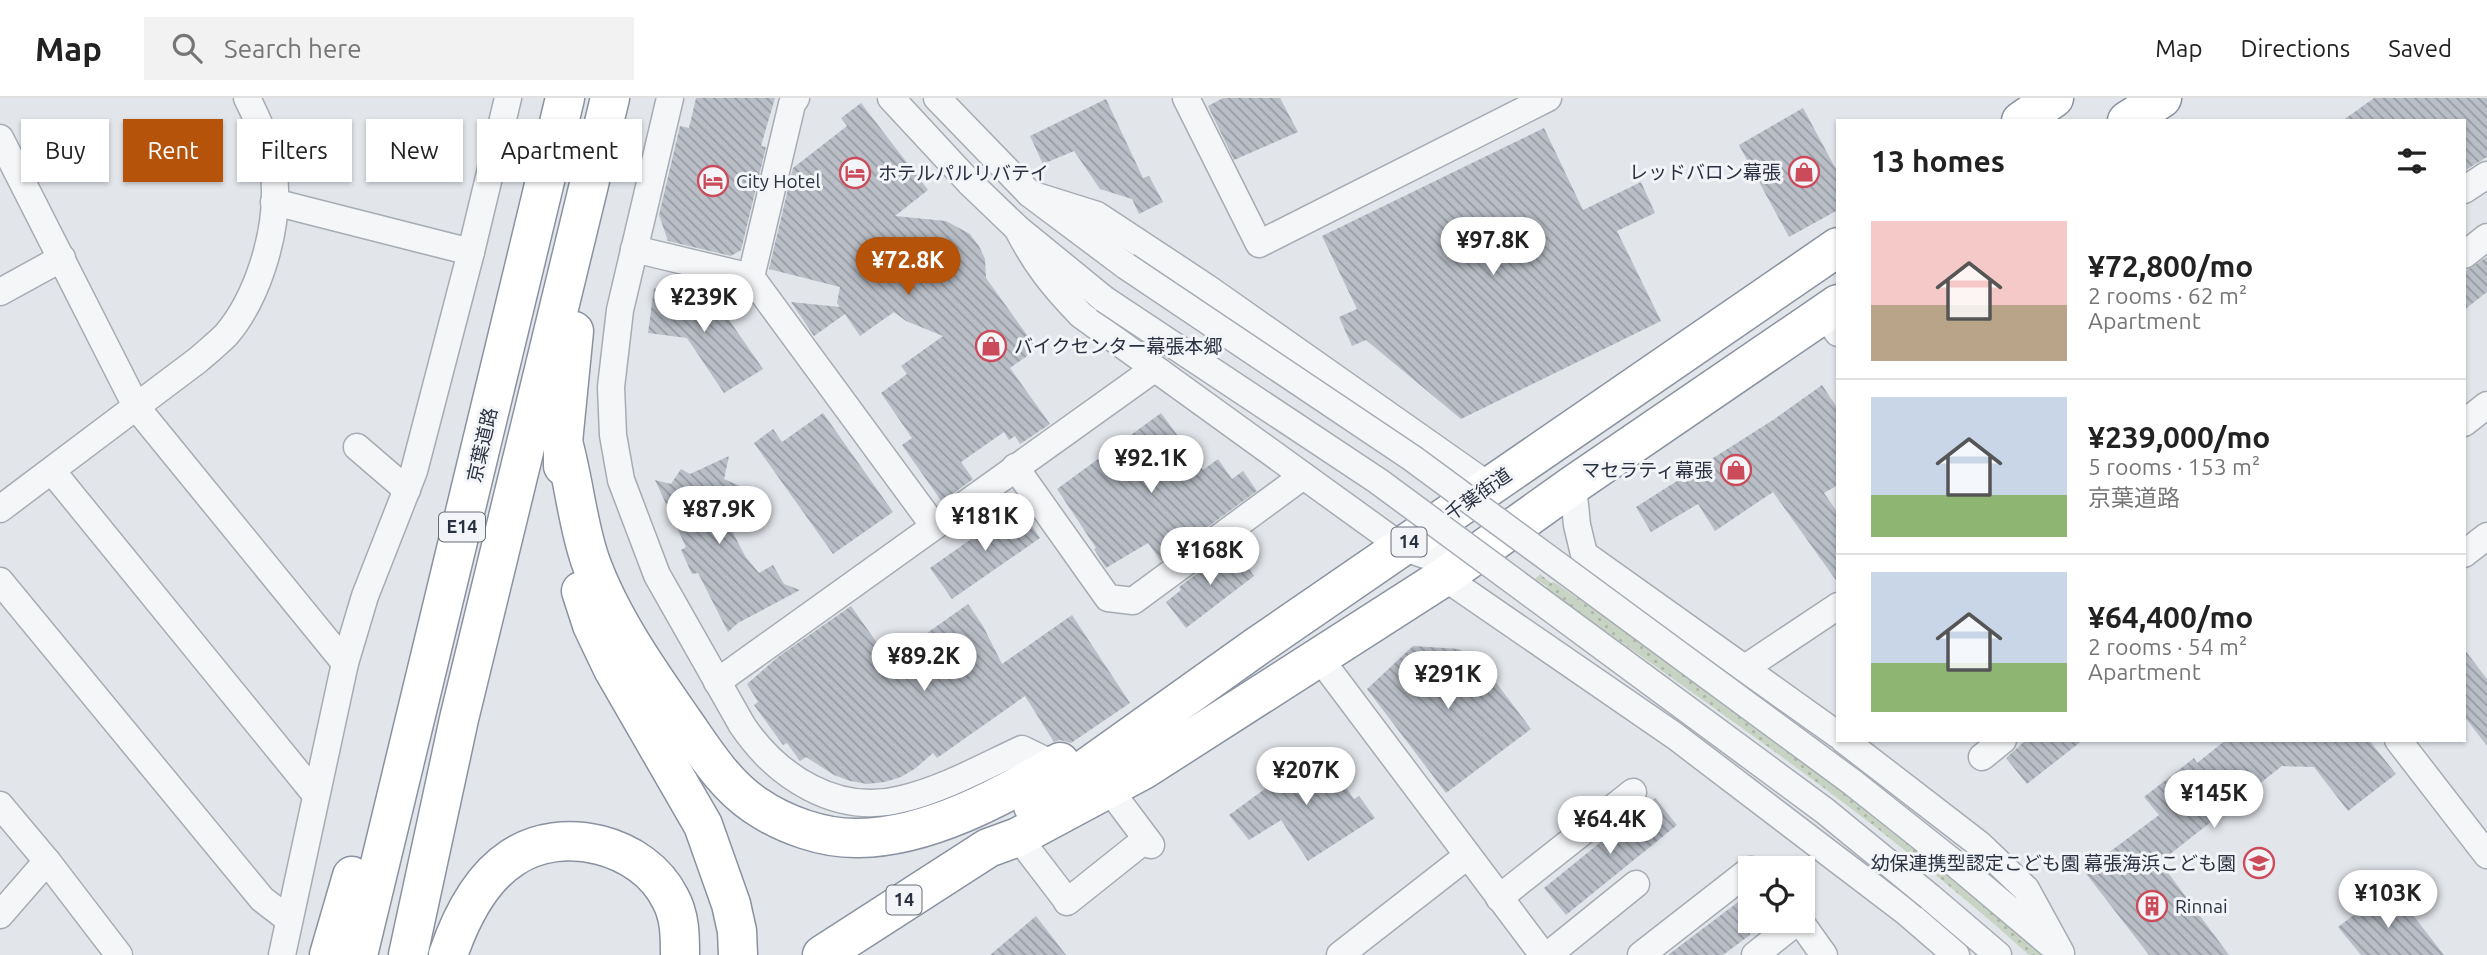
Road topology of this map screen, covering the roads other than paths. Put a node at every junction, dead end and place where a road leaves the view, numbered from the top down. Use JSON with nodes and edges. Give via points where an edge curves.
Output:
{"nodes":[{"id":1,"x":247,"y":98,"type":"edge"},
{"id":2,"x":508,"y":98,"type":"edge"},
{"id":3,"x":565,"y":98,"type":"edge"},
{"id":4,"x":610,"y":98,"type":"edge"},
{"id":5,"x":670,"y":98,"type":"edge"},
{"id":6,"x":796,"y":98,"type":"edge"},
{"id":7,"x":891,"y":98,"type":"edge"},
{"id":8,"x":937,"y":98,"type":"edge"},
{"id":9,"x":1186,"y":98,"type":"edge"},
{"id":10,"x":1548,"y":98,"type":"edge"},
{"id":11,"x":2054,"y":98,"type":"edge"},
{"id":12,"x":2162,"y":98,"type":"edge"},
{"id":13,"x":605,"y":119,"type":"edge"},
{"id":14,"x":2024,"y":119,"type":"edge"},
{"id":15,"x":2129,"y":119,"type":"edge"},
{"id":16,"x":0,"y":138,"type":"edge"},
{"id":17,"x":2487,"y":175,"type":"edge"},
{"id":18,"x":589,"y":182,"type":"edge"},
{"id":19,"x":589,"y":182,"type":"edge"},
{"id":20,"x":2466,"y":189,"type":"edge"},
{"id":21,"x":1030,"y":194,"type":"junction"},
{"id":22,"x":274,"y":202,"type":"junction"},
{"id":23,"x":1017,"y":228,"type":"junction"},
{"id":24,"x":2487,"y":237,"type":"edge"},
{"id":25,"x":1836,"y":248,"type":"edge"},
{"id":26,"x":634,"y":249,"type":"junction"},
{"id":27,"x":471,"y":252,"type":"junction"},
{"id":28,"x":2466,"y":253,"type":"edge"},
{"id":29,"x":62,"y":258,"type":"junction"},
{"id":30,"x":751,"y":277,"type":"junction"},
{"id":31,"x":0,"y":292,"type":"edge"},
{"id":32,"x":1833,"y":317,"type":"edge"},
{"id":33,"x":1154,"y":369,"type":"junction"},
{"id":34,"x":2487,"y":405,"type":"edge"},
{"id":35,"x":137,"y":408,"type":"junction"},
{"id":36,"x":2466,"y":421,"type":"edge"},
{"id":37,"x":563,"y":442,"type":"junction"},
{"id":38,"x":357,"y":447,"type":"dead end"},
{"id":39,"x":1015,"y":467,"type":"junction"},
{"id":40,"x":52,"y":471,"type":"junction"},
{"id":41,"x":1303,"y":476,"type":"junction"},
{"id":42,"x":1573,"y":485,"type":"junction"},
{"id":43,"x":1489,"y":486,"type":"junction"},
{"id":44,"x":407,"y":490,"type":"junction"},
{"id":45,"x":0,"y":509,"type":"edge"},
{"id":46,"x":934,"y":526,"type":"junction"},
{"id":47,"x":2487,"y":536,"type":"edge"},
{"id":48,"x":1402,"y":547,"type":"junction"},
{"id":49,"x":1487,"y":547,"type":"junction"},
{"id":50,"x":2466,"y":552,"type":"edge"},
{"id":51,"x":1444,"y":577,"type":"junction"},
{"id":52,"x":0,"y":581,"type":"edge"},
{"id":53,"x":1836,"y":608,"type":"edge"},
{"id":54,"x":439,"y":625,"type":"junction"},
{"id":55,"x":1318,"y":656,"type":"junction"},
{"id":56,"x":345,"y":663,"type":"junction"},
{"id":57,"x":1745,"y":668,"type":"junction"},
{"id":58,"x":717,"y":682,"type":"junction"},
{"id":59,"x":1140,"y":728,"type":"junction"},
{"id":60,"x":1836,"y":734,"type":"edge"},
{"id":61,"x":1847,"y":742,"type":"edge"},
{"id":62,"x":2001,"y":742,"type":"edge"},
{"id":63,"x":2400,"y":742,"type":"edge"},
{"id":64,"x":1982,"y":757,"type":"dead end"},
{"id":65,"x":1055,"y":765,"type":"junction"},
{"id":66,"x":1109,"y":789,"type":"junction"},
{"id":67,"x":1633,"y":792,"type":"dead end"},
{"id":68,"x":316,"y":795,"type":"junction"},
{"id":69,"x":0,"y":805,"type":"edge"},
{"id":70,"x":1003,"y":842,"type":"junction"},
{"id":71,"x":2487,"y":855,"type":"edge"},
{"id":72,"x":1467,"y":856,"type":"junction"},
{"id":73,"x":47,"y":861,"type":"junction"},
{"id":74,"x":1738,"y":881,"type":"edge"},
{"id":75,"x":1636,"y":884,"type":"dead end"},
{"id":76,"x":1499,"y":898,"type":"junction"},
{"id":77,"x":904,"y":900,"type":"junction"},
{"id":78,"x":0,"y":915,"type":"edge"},
{"id":79,"x":288,"y":919,"type":"junction"},
{"id":80,"x":2062,"y":954,"type":"edge"},
{"id":81,"x":119,"y":955,"type":"edge"},
{"id":82,"x":282,"y":955,"type":"edge"},
{"id":83,"x":329,"y":955,"type":"edge"},
{"id":84,"x":358,"y":955,"type":"edge"},
{"id":85,"x":408,"y":955,"type":"edge"},
{"id":86,"x":447,"y":955,"type":"edge"},
{"id":87,"x":680,"y":955,"type":"edge"},
{"id":88,"x":738,"y":955,"type":"edge"},
{"id":89,"x":821,"y":955,"type":"edge"},
{"id":90,"x":859,"y":955,"type":"edge"},
{"id":91,"x":1340,"y":955,"type":"edge"},
{"id":92,"x":1545,"y":955,"type":"edge"},
{"id":93,"x":1641,"y":955,"type":"edge"},
{"id":94,"x":1755,"y":955,"type":"edge"},
{"id":95,"x":1824,"y":955,"type":"edge"},
{"id":96,"x":1956,"y":955,"type":"edge"},
{"id":97,"x":1998,"y":955,"type":"edge"}],
"edges":[{"from":1,"to":22,"type":"street","via":[[265,138]]},
{"from":2,"to":27,"type":"street"},
{"from":3,"to":54,"type":"highway","name":"京葉道路","number":"E14"},
{"from":4,"to":13,"type":"highway","number":"E14"},
{"from":5,"to":26,"type":"street"},
{"from":6,"to":30,"type":"street"},
{"from":7,"to":23,"type":"street"},
{"from":8,"to":21,"type":"street"},
{"from":9,"to":10,"type":"street","via":[[1259,244]]},
{"from":11,"to":14,"type":"highway"},
{"from":12,"to":15,"type":"highway"},
{"from":16,"to":29,"type":"street"},
{"from":17,"to":20,"type":"street"},
{"from":18,"to":37,"type":"highway","via":[[596,221],[578,303]]},
{"from":19,"to":85,"type":"highway","number":"E14","via":[[459,719]]},
{"from":21,"to":43,"type":"street","via":[[1097,215]]},
{"from":21,"to":80,"type":"street","bridge":true,"via":[[1126,266],[1412,458],[1852,782]]},
{"from":22,"to":27,"type":"street"},
{"from":22,"to":35,"type":"street","via":[[264,268],[245,306],[226,334]]},
{"from":23,"to":33,"type":"street","via":[[1035,262],[1074,308]]},
{"from":23,"to":97,"type":"street","bridge":true,"via":[[1104,299],[1378,481],[1825,811]]},
{"from":24,"to":28,"type":"street"},
{"from":25,"to":43,"type":"highway","name":"千葉街道","number":"14"},
{"from":26,"to":30,"type":"street"},
{"from":26,"to":58,"type":"street","via":[[620,310],[611,387],[612,435],[621,480],[657,575]]},
{"from":27,"to":44,"type":"street"},
{"from":29,"to":31,"type":"street"},
{"from":29,"to":35,"type":"street"},
{"from":30,"to":46,"type":"street"},
{"from":32,"to":42,"type":"highway","name":"千葉街道","number":"14"},
{"from":33,"to":39,"type":"street"},
{"from":33,"to":41,"type":"street"},
{"from":34,"to":36,"type":"street"},
{"from":35,"to":40,"type":"street"},
{"from":35,"to":56,"type":"street"},
{"from":37,"to":65,"type":"highway","via":[[588,552],[616,616],[706,754],[732,787],[755,806],[823,835],[859,838],[930,826]]},
{"from":37,"to":88,"type":"highway","via":[[566,527],[592,625],[703,825],[732,904]]},
{"from":38,"to":44,"type":"street"},
{"from":39,"to":41,"type":"street","via":[[1108,598],[1133,601]]},
{"from":39,"to":46,"type":"street"},
{"from":40,"to":45,"type":"street"},
{"from":40,"to":68,"type":"street"},
{"from":41,"to":48,"type":"street"},
{"from":42,"to":49,"type":"highway","name":"千葉街道","number":"14"},
{"from":42,"to":57,"type":"street","via":[[1584,554]]},
{"from":43,"to":48,"type":"highway","name":"千葉街道","number":"14"},
{"from":44,"to":56,"type":"street","via":[[365,596]]},
{"from":46,"to":58,"type":"street"},
{"from":47,"to":50,"type":"street"},
{"from":48,"to":49,"type":"street","via":[[1425,555]]},
{"from":48,"to":59,"type":"highway","name":"千葉街道","number":"14"},
{"from":49,"to":51,"type":"highway","name":"千葉街道","number":"14"},
{"from":51,"to":55,"type":"highway","name":"千葉街道","number":"14"},
{"from":51,"to":96,"type":"street","via":[[1675,736],[1895,903]]},
{"from":52,"to":79,"type":"street","via":[[262,899]]},
{"from":53,"to":57,"type":"street"},
{"from":54,"to":83,"type":"highway","via":[[409,681]]},
{"from":54,"to":84,"type":"highway","name":"京葉道路","number":"E14"},
{"from":55,"to":66,"type":"highway","name":"千葉街道","number":"14"},
{"from":55,"to":72,"type":"street"},
{"from":56,"to":68,"type":"street"},
{"from":57,"to":60,"type":"street"},
{"from":58,"to":65,"type":"street","via":[[758,749],[778,768],[821,793],[848,801],[901,800],[1022,749]]},
{"from":59,"to":65,"type":"highway","via":[[1106,736]]},
{"from":59,"to":70,"type":"highway","name":"千葉街道","number":"14","via":[[1009,824]]},
{"from":61,"to":80,"type":"street","via":[[1979,844],[2026,889]]},
{"from":62,"to":64,"type":"street"},
{"from":63,"to":71,"type":"street"},
{"from":66,"to":70,"type":"highway","name":"千葉街道","number":"14"},
{"from":66,"to":70,"type":"street","via":[[1149,842],[1065,900]]},
{"from":67,"to":76,"type":"street"},
{"from":68,"to":79,"type":"street"},
{"from":69,"to":73,"type":"street"},
{"from":70,"to":77,"type":"highway","name":"千葉街道","number":"14"},
{"from":72,"to":76,"type":"street"},
{"from":72,"to":91,"type":"street"},
{"from":73,"to":78,"type":"street"},
{"from":73,"to":81,"type":"street"},
{"from":74,"to":93,"type":"street"},
{"from":75,"to":92,"type":"street"},
{"from":76,"to":92,"type":"street"},
{"from":77,"to":89,"type":"highway","name":"千葉街道","number":"14"},
{"from":77,"to":90,"type":"highway","via":[[888,930]]},
{"from":79,"to":82,"type":"street"},
{"from":86,"to":87,"type":"highway","via":[[466,913],[489,879],[513,857],[569,840],[600,845],[654,873],[679,923]]},
{"from":94,"to":95,"type":"street","via":[[1798,920]]}]}
